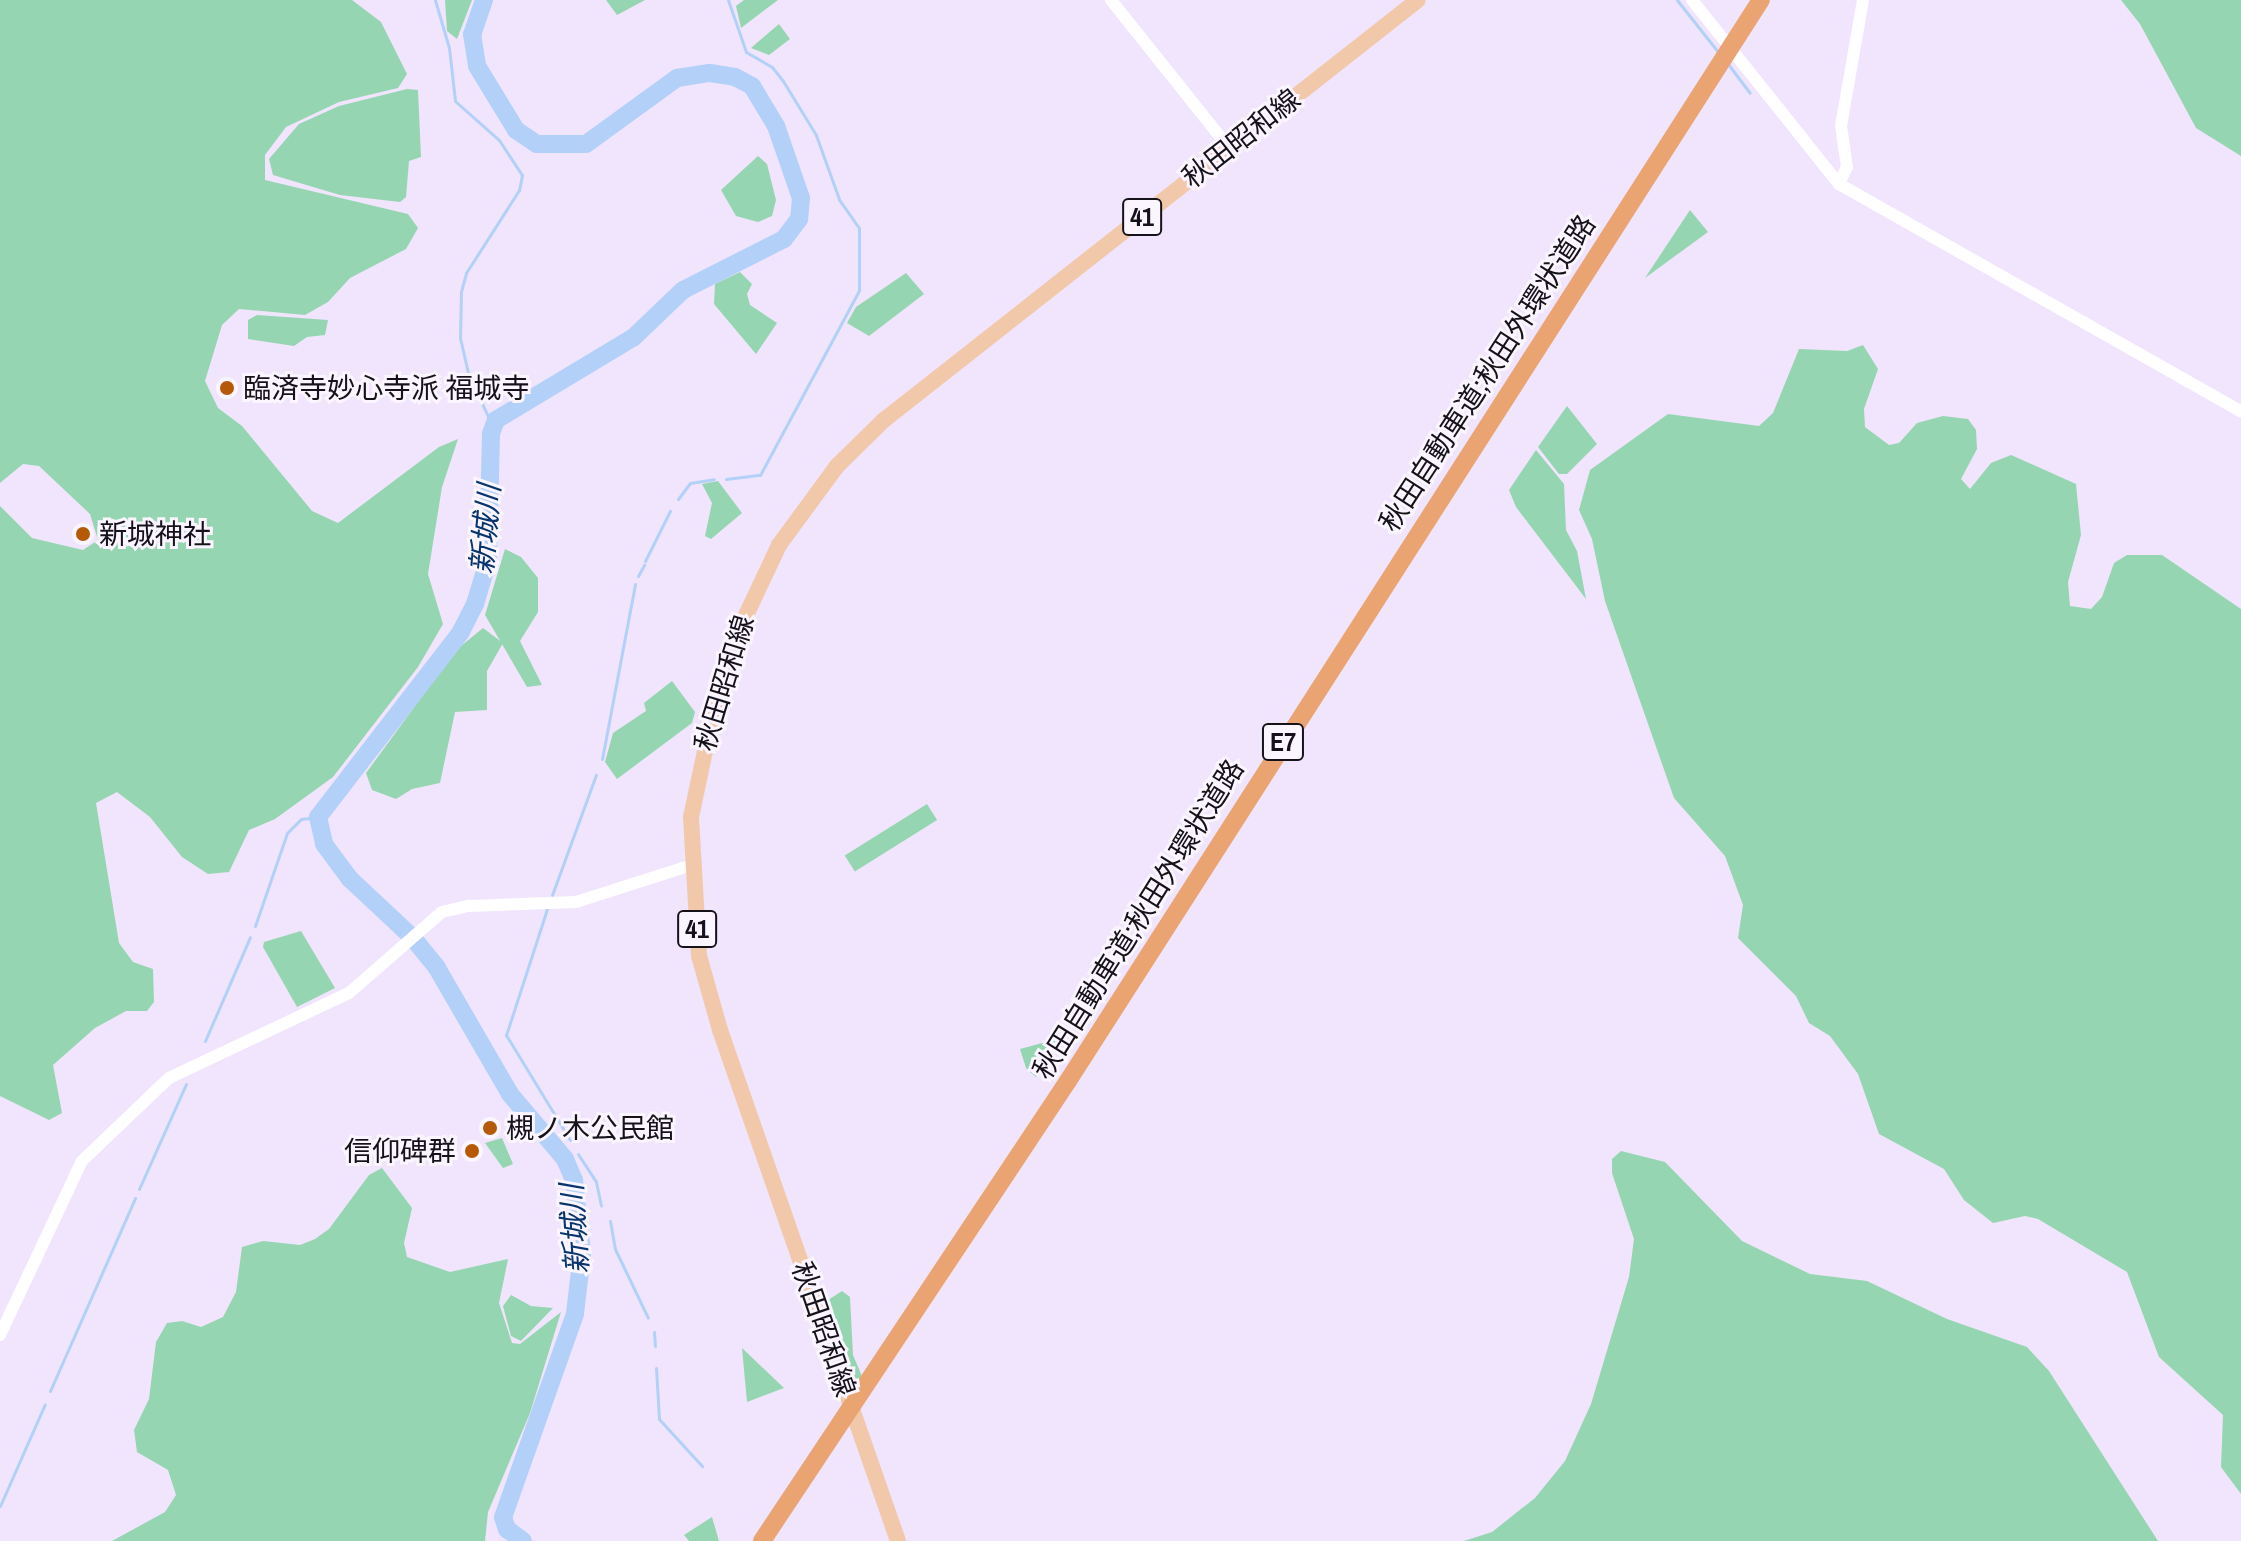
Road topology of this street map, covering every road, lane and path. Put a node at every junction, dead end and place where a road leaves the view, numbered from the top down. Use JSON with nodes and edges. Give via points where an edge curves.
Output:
{"nodes":[{"id":1,"x":1111,"y":0,"type":"edge"},
{"id":2,"x":1418,"y":0,"type":"edge"},
{"id":3,"x":1692,"y":0,"type":"edge"},
{"id":4,"x":1761,"y":0,"type":"edge"},
{"id":5,"x":1863,"y":0,"type":"edge"},
{"id":6,"x":1229,"y":148,"type":"junction"},
{"id":7,"x":1839,"y":184,"type":"junction"},
{"id":8,"x":2241,"y":411,"type":"edge"},
{"id":9,"x":692,"y":865,"type":"junction"},
{"id":10,"x":0,"y":1335,"type":"edge"},
{"id":11,"x":762,"y":1541,"type":"edge"},
{"id":12,"x":898,"y":1541,"type":"edge"}],
"edges":[{"from":1,"to":6,"type":"street"},
{"from":2,"to":6,"type":"main road","name":"秋田昭和線","number":"41"},
{"from":3,"to":7,"type":"street"},
{"from":4,"to":11,"type":"highway","name":"秋田自動車道;秋田外環状道路","number":"E7","via":[[865,1393]]},
{"from":5,"to":7,"type":"street","via":[[1841,126],[1847,167]]},
{"from":6,"to":9,"type":"main road","name":"秋田昭和線","number":"41","via":[[911,396],[817,492],[761,579],[724,662],[698,773]]},
{"from":7,"to":8,"type":"street"},
{"from":9,"to":10,"type":"street","via":[[576,902],[469,906],[429,920],[399,953],[349,993],[201,1059],[135,1107],[82,1161]]},
{"from":9,"to":12,"type":"main road","name":"秋田昭和線","number":"41","via":[[699,956],[720,1030]]}]}
